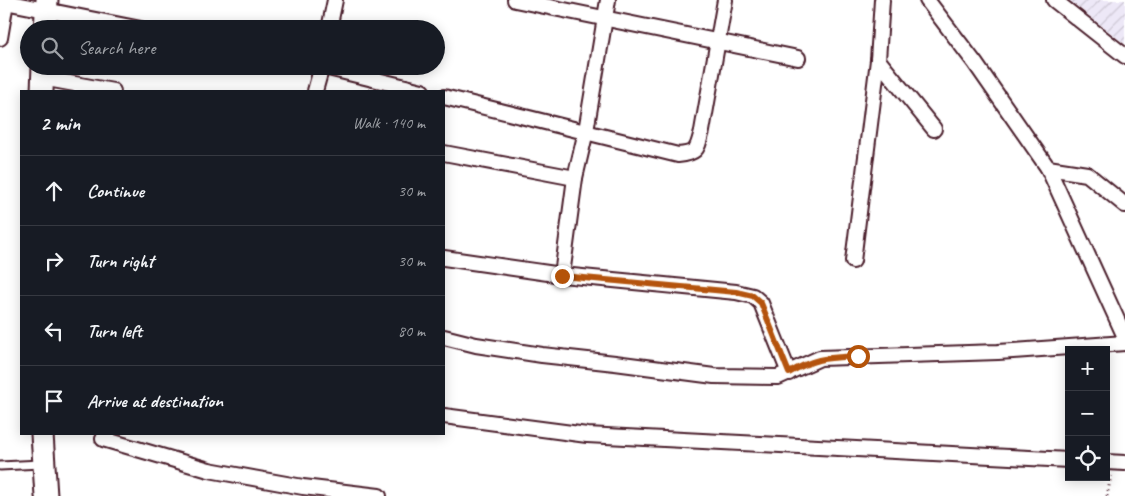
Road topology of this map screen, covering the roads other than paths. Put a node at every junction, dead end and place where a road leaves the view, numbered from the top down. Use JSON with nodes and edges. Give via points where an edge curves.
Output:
{"nodes":[{"id":1,"x":335,"y":0,"type":"edge"},
{"id":2,"x":515,"y":0,"type":"edge"},
{"id":3,"x":608,"y":0,"type":"edge"},
{"id":4,"x":726,"y":0,"type":"edge"},
{"id":5,"x":882,"y":0,"type":"edge"},
{"id":6,"x":927,"y":0,"type":"edge"},
{"id":7,"x":1054,"y":0,"type":"edge"},
{"id":8,"x":3,"y":1,"type":"edge"},
{"id":9,"x":46,"y":12,"type":"edge"},
{"id":10,"x":91,"y":20,"type":"edge"},
{"id":11,"x":331,"y":20,"type":"edge"},
{"id":12,"x":606,"y":20,"type":"junction"},
{"id":13,"x":0,"y":38,"type":"edge"},
{"id":14,"x":719,"y":42,"type":"junction"},
{"id":15,"x":1125,"y":56,"type":"edge"},
{"id":16,"x":798,"y":58,"type":"dead end"},
{"id":17,"x":878,"y":60,"type":"junction"},
{"id":18,"x":319,"y":75,"type":"edge"},
{"id":19,"x":357,"y":75,"type":"edge"},
{"id":20,"x":42,"y":79,"type":"edge"},
{"id":21,"x":107,"y":90,"type":"edge"},
{"id":22,"x":316,"y":90,"type":"edge"},
{"id":23,"x":418,"y":90,"type":"edge"},
{"id":24,"x":445,"y":97,"type":"edge"},
{"id":25,"x":934,"y":129,"type":"dead end"},
{"id":26,"x":586,"y":132,"type":"junction"},
{"id":27,"x":445,"y":153,"type":"edge"},
{"id":28,"x":1048,"y":168,"type":"junction"},
{"id":29,"x":576,"y":178,"type":"junction"},
{"id":30,"x":1125,"y":205,"type":"edge"},
{"id":31,"x":445,"y":258,"type":"edge"},
{"id":32,"x":853,"y":261,"type":"dead end"},
{"id":33,"x":562,"y":276,"type":"junction"},
{"id":34,"x":1125,"y":337,"type":"edge"},
{"id":35,"x":445,"y":338,"type":"edge"},
{"id":36,"x":1125,"y":342,"type":"edge"},
{"id":37,"x":789,"y":373,"type":"junction"},
{"id":38,"x":445,"y":416,"type":"edge"},
{"id":39,"x":42,"y":435,"type":"edge"},
{"id":40,"x":103,"y":439,"type":"dead end"},
{"id":41,"x":1065,"y":460,"type":"edge"},
{"id":42,"x":44,"y":464,"type":"junction"},
{"id":43,"x":0,"y":466,"type":"edge"},
{"id":44,"x":46,"y":496,"type":"edge"},
{"id":45,"x":379,"y":496,"type":"edge"}],
"edges":[{"from":1,"to":11,"type":"street"},
{"from":2,"to":12,"type":"street"},
{"from":3,"to":12,"type":"street"},
{"from":4,"to":14,"type":"street"},
{"from":5,"to":17,"type":"street"},
{"from":6,"to":28,"type":"street"},
{"from":7,"to":15,"type":"street"},
{"from":8,"to":9,"type":"street"},
{"from":8,"to":13,"type":"street"},
{"from":9,"to":10,"type":"street"},
{"from":12,"to":14,"type":"street"},
{"from":12,"to":26,"type":"street"},
{"from":14,"to":16,"type":"street"},
{"from":14,"to":26,"type":"street","via":[[702,131],[698,147],[691,154],[678,154]]},
{"from":17,"to":25,"type":"street"},
{"from":17,"to":32,"type":"street"},
{"from":18,"to":22,"type":"street"},
{"from":19,"to":23,"type":"street"},
{"from":20,"to":21,"type":"street"},
{"from":24,"to":26,"type":"street"},
{"from":26,"to":29,"type":"street"},
{"from":27,"to":29,"type":"street"},
{"from":28,"to":30,"type":"street","via":[[1087,174]]},
{"from":28,"to":34,"type":"street"},
{"from":29,"to":33,"type":"street"},
{"from":31,"to":33,"type":"street"},
{"from":33,"to":37,"type":"street","via":[[753,296],[761,303]]},
{"from":35,"to":37,"type":"street","via":[[542,355],[714,376],[778,377]]},
{"from":36,"to":37,"type":"street","via":[[998,352],[820,358]]},
{"from":38,"to":41,"type":"street","via":[[587,435]]},
{"from":39,"to":42,"type":"main road"},
{"from":40,"to":45,"type":"street","via":[[209,470],[303,487]]},
{"from":42,"to":43,"type":"lane"},
{"from":42,"to":44,"type":"main road"}]}
